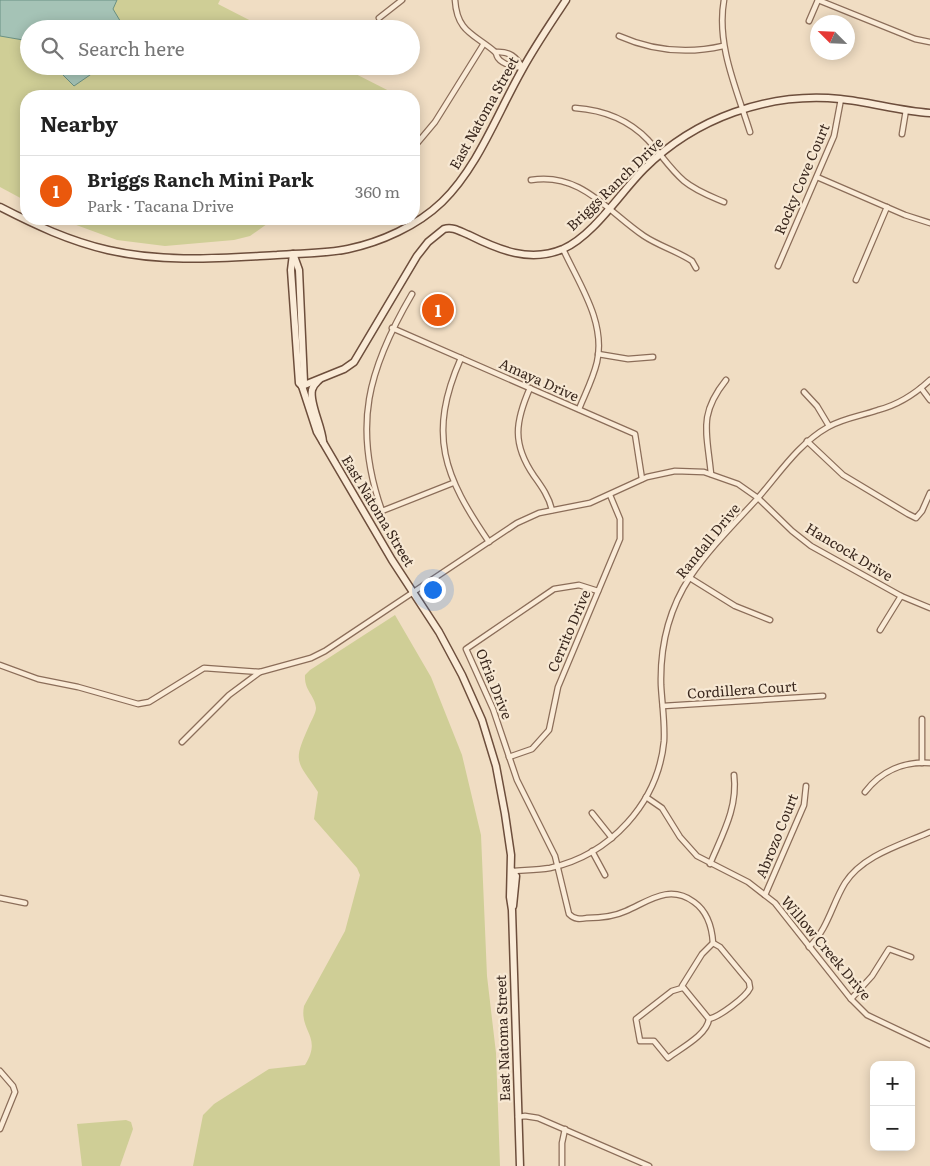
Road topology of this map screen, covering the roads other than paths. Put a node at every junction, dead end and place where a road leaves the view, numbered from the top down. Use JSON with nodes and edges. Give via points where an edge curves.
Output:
{"nodes":[{"id":1,"x":402,"y":0,"type":"edge"},
{"id":2,"x":455,"y":0,"type":"edge"},
{"id":3,"x":566,"y":0,"type":"edge"},
{"id":4,"x":724,"y":0,"type":"edge"},
{"id":5,"x":818,"y":0,"type":"edge"},
{"id":6,"x":379,"y":18,"type":"dead end"},
{"id":7,"x":809,"y":21,"type":"dead end"},
{"id":8,"x":620,"y":36,"type":"dead end"},
{"id":9,"x":930,"y":42,"type":"edge"},
{"id":10,"x":483,"y":44,"type":"junction"},
{"id":11,"x":724,"y":46,"type":"junction"},
{"id":12,"x":496,"y":52,"type":"junction"},
{"id":13,"x":523,"y":68,"type":"junction"},
{"id":14,"x":841,"y":99,"type":"junction"},
{"id":15,"x":575,"y":108,"type":"dead end"},
{"id":16,"x":743,"y":109,"type":"junction"},
{"id":17,"x":906,"y":110,"type":"junction"},
{"id":18,"x":930,"y":113,"type":"edge"},
{"id":19,"x":750,"y":132,"type":"dead end"},
{"id":20,"x":902,"y":134,"type":"dead end"},
{"id":21,"x":420,"y":141,"type":"edge"},
{"id":22,"x":660,"y":155,"type":"junction"},
{"id":23,"x":817,"y":177,"type":"junction"},
{"id":24,"x":531,"y":180,"type":"dead end"},
{"id":25,"x":724,"y":202,"type":"dead end"},
{"id":26,"x":0,"y":206,"type":"edge"},
{"id":27,"x":609,"y":208,"type":"junction"},
{"id":28,"x":887,"y":208,"type":"junction"},
{"id":29,"x":20,"y":216,"type":"edge"},
{"id":30,"x":420,"y":218,"type":"edge"},
{"id":31,"x":930,"y":222,"type":"edge"},
{"id":32,"x":39,"y":225,"type":"edge"},
{"id":33,"x":407,"y":225,"type":"edge"},
{"id":34,"x":563,"y":249,"type":"junction"},
{"id":35,"x":293,"y":254,"type":"junction"},
{"id":36,"x":778,"y":266,"type":"dead end"},
{"id":37,"x":696,"y":268,"type":"dead end"},
{"id":38,"x":856,"y":280,"type":"dead end"},
{"id":39,"x":412,"y":294,"type":"dead end"},
{"id":40,"x":392,"y":328,"type":"junction"},
{"id":41,"x":598,"y":354,"type":"junction"},
{"id":42,"x":652,"y":357,"type":"dead end"},
{"id":43,"x":462,"y":358,"type":"junction"},
{"id":44,"x":319,"y":380,"type":"junction"},
{"id":45,"x":726,"y":380,"type":"dead end"},
{"id":46,"x":930,"y":380,"type":"edge"},
{"id":47,"x":302,"y":386,"type":"junction"},
{"id":48,"x":530,"y":388,"type":"junction"},
{"id":49,"x":921,"y":388,"type":"junction"},
{"id":50,"x":804,"y":392,"type":"dead end"},
{"id":51,"x":930,"y":400,"type":"edge"},
{"id":52,"x":579,"y":409,"type":"junction"},
{"id":53,"x":830,"y":426,"type":"junction"},
{"id":54,"x":807,"y":441,"type":"junction"},
{"id":55,"x":323,"y":444,"type":"junction"},
{"id":56,"x":711,"y":474,"type":"junction"},
{"id":57,"x":642,"y":479,"type":"junction"},
{"id":58,"x":453,"y":482,"type":"junction"},
{"id":59,"x":930,"y":493,"type":"edge"},
{"id":60,"x":610,"y":495,"type":"junction"},
{"id":61,"x":758,"y":498,"type":"junction"},
{"id":62,"x":552,"y":510,"type":"junction"},
{"id":63,"x":489,"y":542,"type":"junction"},
{"id":64,"x":690,"y":578,"type":"junction"},
{"id":65,"x":598,"y":590,"type":"junction"},
{"id":66,"x":414,"y":594,"type":"junction"},
{"id":67,"x":901,"y":596,"type":"junction"},
{"id":68,"x":930,"y":608,"type":"edge"},
{"id":69,"x":770,"y":620,"type":"dead end"},
{"id":70,"x":880,"y":630,"type":"dead end"},
{"id":71,"x":0,"y":665,"type":"edge"},
{"id":72,"x":260,"y":672,"type":"junction"},
{"id":73,"x":823,"y":696,"type":"dead end"},
{"id":74,"x":663,"y":706,"type":"junction"},
{"id":75,"x":922,"y":719,"type":"dead end"},
{"id":76,"x":182,"y":742,"type":"dead end"},
{"id":77,"x":508,"y":757,"type":"junction"},
{"id":78,"x":922,"y":762,"type":"junction"},
{"id":79,"x":930,"y":763,"type":"edge"},
{"id":80,"x":734,"y":775,"type":"dead end"},
{"id":81,"x":806,"y":786,"type":"dead end"},
{"id":82,"x":865,"y":792,"type":"dead end"},
{"id":83,"x":646,"y":797,"type":"junction"},
{"id":84,"x":592,"y":813,"type":"dead end"},
{"id":85,"x":930,"y":833,"type":"edge"},
{"id":86,"x":612,"y":838,"type":"junction"},
{"id":87,"x":592,"y":851,"type":"junction"},
{"id":88,"x":710,"y":864,"type":"junction"},
{"id":89,"x":558,"y":865,"type":"junction"},
{"id":90,"x":512,"y":871,"type":"junction"},
{"id":91,"x":605,"y":875,"type":"dead end"},
{"id":92,"x":765,"y":895,"type":"junction"},
{"id":93,"x":0,"y":898,"type":"edge"},
{"id":94,"x":25,"y":903,"type":"dead end"},
{"id":95,"x":713,"y":943,"type":"junction"},
{"id":96,"x":809,"y":946,"type":"junction"},
{"id":97,"x":911,"y":957,"type":"dead end"},
{"id":98,"x":682,"y":988,"type":"junction"},
{"id":99,"x":850,"y":999,"type":"junction"},
{"id":100,"x":709,"y":1019,"type":"junction"},
{"id":101,"x":930,"y":1045,"type":"edge"},
{"id":102,"x":1,"y":1074,"type":"edge"},
{"id":103,"x":518,"y":1117,"type":"junction"},
{"id":104,"x":0,"y":1129,"type":"edge"},
{"id":105,"x":565,"y":1129,"type":"junction"},
{"id":106,"x":636,"y":1160,"type":"junction"},
{"id":107,"x":520,"y":1166,"type":"edge"},
{"id":108,"x":562,"y":1166,"type":"edge"},
{"id":109,"x":633,"y":1166,"type":"edge"},
{"id":110,"x":649,"y":1166,"type":"edge"}],
"edges":[{"from":1,"to":6,"type":"street"},
{"from":2,"to":10,"type":"street","via":[[462,26]]},
{"from":3,"to":13,"type":"main road","name":"East Natoma Street"},
{"from":4,"to":11,"type":"street","via":[[721,21]]},
{"from":5,"to":7,"type":"street"},
{"from":5,"to":9,"type":"street"},
{"from":8,"to":11,"type":"street","via":[[647,46],[673,50]]},
{"from":10,"to":12,"type":"street"},
{"from":10,"to":21,"type":"street"},
{"from":11,"to":16,"type":"street"},
{"from":12,"to":13,"type":"street","via":[[499,59],[512,67]]},
{"from":12,"to":13,"type":"street","via":[[516,57]]},
{"from":13,"to":30,"type":"main road","name":"East Natoma Street","via":[[459,182],[442,202]]},
{"from":14,"to":16,"type":"main road","name":"Briggs Ranch Drive","via":[[789,99]]},
{"from":14,"to":17,"type":"main road","name":"Briggs Ranch Drive"},
{"from":14,"to":23,"type":"street","name":"Rocky Cove Court","via":[[837,128]]},
{"from":15,"to":22,"type":"street","via":[[625,122]]},
{"from":16,"to":19,"type":"street"},
{"from":16,"to":22,"type":"main road","name":"Briggs Ranch Drive","via":[[696,130]]},
{"from":17,"to":18,"type":"main road","name":"Briggs Ranch Drive"},
{"from":17,"to":20,"type":"street"},
{"from":22,"to":25,"type":"street","via":[[689,185]]},
{"from":22,"to":27,"type":"main road","name":"Briggs Ranch Drive"},
{"from":23,"to":28,"type":"street"},
{"from":23,"to":36,"type":"street","name":"Rocky Cove Court"},
{"from":24,"to":27,"type":"street","via":[[550,179],[575,184]]},
{"from":26,"to":29,"type":"main road"},
{"from":27,"to":34,"type":"main road","name":"Briggs Ranch Drive","via":[[585,234]]},
{"from":27,"to":37,"type":"street","via":[[646,238],[692,261]]},
{"from":28,"to":31,"type":"street"},
{"from":28,"to":38,"type":"street"},
{"from":32,"to":35,"type":"main road","via":[[70,240],[144,257],[188,259]]},
{"from":33,"to":35,"type":"main road","name":"East Natoma Street","via":[[348,249]]},
{"from":34,"to":41,"type":"street","via":[[594,316]]},
{"from":34,"to":44,"type":"main road","name":"Briggs Ranch Drive","via":[[538,255],[513,253],[456,229],[444,229],[417,256],[354,362]]},
{"from":35,"to":47,"type":"main road","name":"East Natoma Street","via":[[292,309],[299,383]]},
{"from":39,"to":40,"type":"street"},
{"from":40,"to":43,"type":"street","name":"Amaya Drive"},
{"from":40,"to":58,"type":"street","via":[[373,379],[366,428],[372,477],[382,511]]},
{"from":41,"to":42,"type":"street","via":[[628,359]]},
{"from":41,"to":52,"type":"street"},
{"from":43,"to":48,"type":"street","name":"Amaya Drive"},
{"from":43,"to":58,"type":"street","via":[[448,394],[443,419],[444,448]]},
{"from":44,"to":47,"type":"main road","name":"Briggs Ranch Drive"},
{"from":44,"to":55,"type":"main road","via":[[312,393]]},
{"from":45,"to":56,"type":"street","via":[[712,399],[707,413]]},
{"from":46,"to":49,"type":"street","name":"Randall Drive"},
{"from":47,"to":55,"type":"main road","name":"East Natoma Street"},
{"from":48,"to":52,"type":"street","name":"Amaya Drive"},
{"from":48,"to":62,"type":"street","via":[[518,421],[519,446]]},
{"from":49,"to":51,"type":"street"},
{"from":49,"to":53,"type":"street","name":"Randall Drive","via":[[902,401]]},
{"from":50,"to":53,"type":"street","via":[[818,406]]},
{"from":52,"to":57,"type":"street","name":"Amaya Drive","via":[[636,434]]},
{"from":53,"to":54,"type":"street","name":"Randall Drive"},
{"from":54,"to":59,"type":"street","via":[[843,475],[916,518]]},
{"from":54,"to":61,"type":"street","name":"Randall Drive"},
{"from":55,"to":66,"type":"main road","name":"East Natoma Street"},
{"from":56,"to":57,"type":"street","name":"Hancock Drive","via":[[675,471]]},
{"from":56,"to":61,"type":"street","name":"Hancock Drive","via":[[738,484]]},
{"from":57,"to":60,"type":"street","name":"Hancock Drive"},
{"from":58,"to":63,"type":"street","via":[[465,507]]},
{"from":60,"to":62,"type":"street","name":"Hancock Drive"},
{"from":60,"to":65,"type":"street","name":"Cerrito Drive","via":[[619,514],[620,534]]},
{"from":61,"to":64,"type":"street","name":"Randall Drive"},
{"from":61,"to":67,"type":"street","name":"Hancock Drive","via":[[801,539]]},
{"from":62,"to":63,"type":"street","name":"Hancock Drive","via":[[517,523]]},
{"from":63,"to":66,"type":"street","name":"Hancock Drive"},
{"from":64,"to":69,"type":"street","via":[[735,606]]},
{"from":64,"to":74,"type":"street","name":"Randall Drive","via":[[674,607],[665,637],[661,675]]},
{"from":65,"to":77,"type":"street","name":"Cerrito Drive","via":[[556,692],[549,730],[532,748]]},
{"from":65,"to":77,"type":"street","name":"Ofria Drive","via":[[579,585],[554,589],[466,649],[490,701]]},
{"from":66,"to":72,"type":"street","name":"Hancock Drive","via":[[318,655]]},
{"from":66,"to":90,"type":"main road","name":"East Natoma Street","via":[[451,653],[482,720],[501,790]]},
{"from":67,"to":68,"type":"street","name":"Hancock Drive"},
{"from":67,"to":70,"type":"street"},
{"from":71,"to":72,"type":"street","via":[[38,679],[138,704],[149,702],[204,668]]},
{"from":72,"to":76,"type":"street","via":[[229,695]]},
{"from":73,"to":74,"type":"street","name":"Cordillera Court"},
{"from":74,"to":83,"type":"street","name":"Randall Drive","via":[[663,749]]},
{"from":75,"to":78,"type":"street"},
{"from":77,"to":89,"type":"street","name":"Ofria Drive"},
{"from":78,"to":79,"type":"street"},
{"from":78,"to":82,"type":"street","via":[[887,772]]},
{"from":80,"to":88,"type":"street","via":[[733,809]]},
{"from":81,"to":92,"type":"street","name":"Abrozo Court","via":[[804,805]]},
{"from":83,"to":86,"type":"street","name":"Randall Drive","via":[[633,817]]},
{"from":83,"to":88,"type":"street","name":"Willow Creek Drive","via":[[662,808],[691,850]]},
{"from":84,"to":86,"type":"street"},
{"from":85,"to":96,"type":"street","via":[[875,857],[857,869],[841,890],[825,928]]},
{"from":86,"to":87,"type":"street","name":"Randall Drive"},
{"from":87,"to":89,"type":"street","name":"Randall Drive"},
{"from":87,"to":91,"type":"street"},
{"from":88,"to":92,"type":"street","name":"Willow Creek Drive","via":[[748,882]]},
{"from":89,"to":90,"type":"street","name":"Randall Drive"},
{"from":89,"to":95,"type":"street","name":"Ofria Drive","via":[[572,917],[603,918],[625,912],[659,895],[679,895],[692,900],[704,911],[710,922]]},
{"from":90,"to":103,"type":"main road","name":"East Natoma Street","via":[[509,878]]},
{"from":92,"to":96,"type":"street","name":"Willow Creek Drive"},
{"from":93,"to":94,"type":"street"},
{"from":95,"to":98,"type":"street","via":[[683,981]]},
{"from":95,"to":100,"type":"street","via":[[720,947],[750,988],[717,1017]]},
{"from":96,"to":99,"type":"street","name":"Willow Creek Drive"},
{"from":97,"to":99,"type":"street","via":[[889,949],[872,976]]},
{"from":98,"to":100,"type":"street"},
{"from":98,"to":100,"type":"street","via":[[672,991],[636,1019],[640,1040],[654,1041],[668,1058],[705,1030]]},
{"from":99,"to":101,"type":"street","name":"Willow Creek Drive","via":[[874,1020]]},
{"from":102,"to":104,"type":"street","via":[[15,1092]]},
{"from":103,"to":105,"type":"street","via":[[532,1116]]},
{"from":103,"to":107,"type":"main road","name":"East Natoma Street"},
{"from":105,"to":106,"type":"street"},
{"from":105,"to":108,"type":"street"},
{"from":106,"to":109,"type":"street"},
{"from":106,"to":110,"type":"street"}]}
